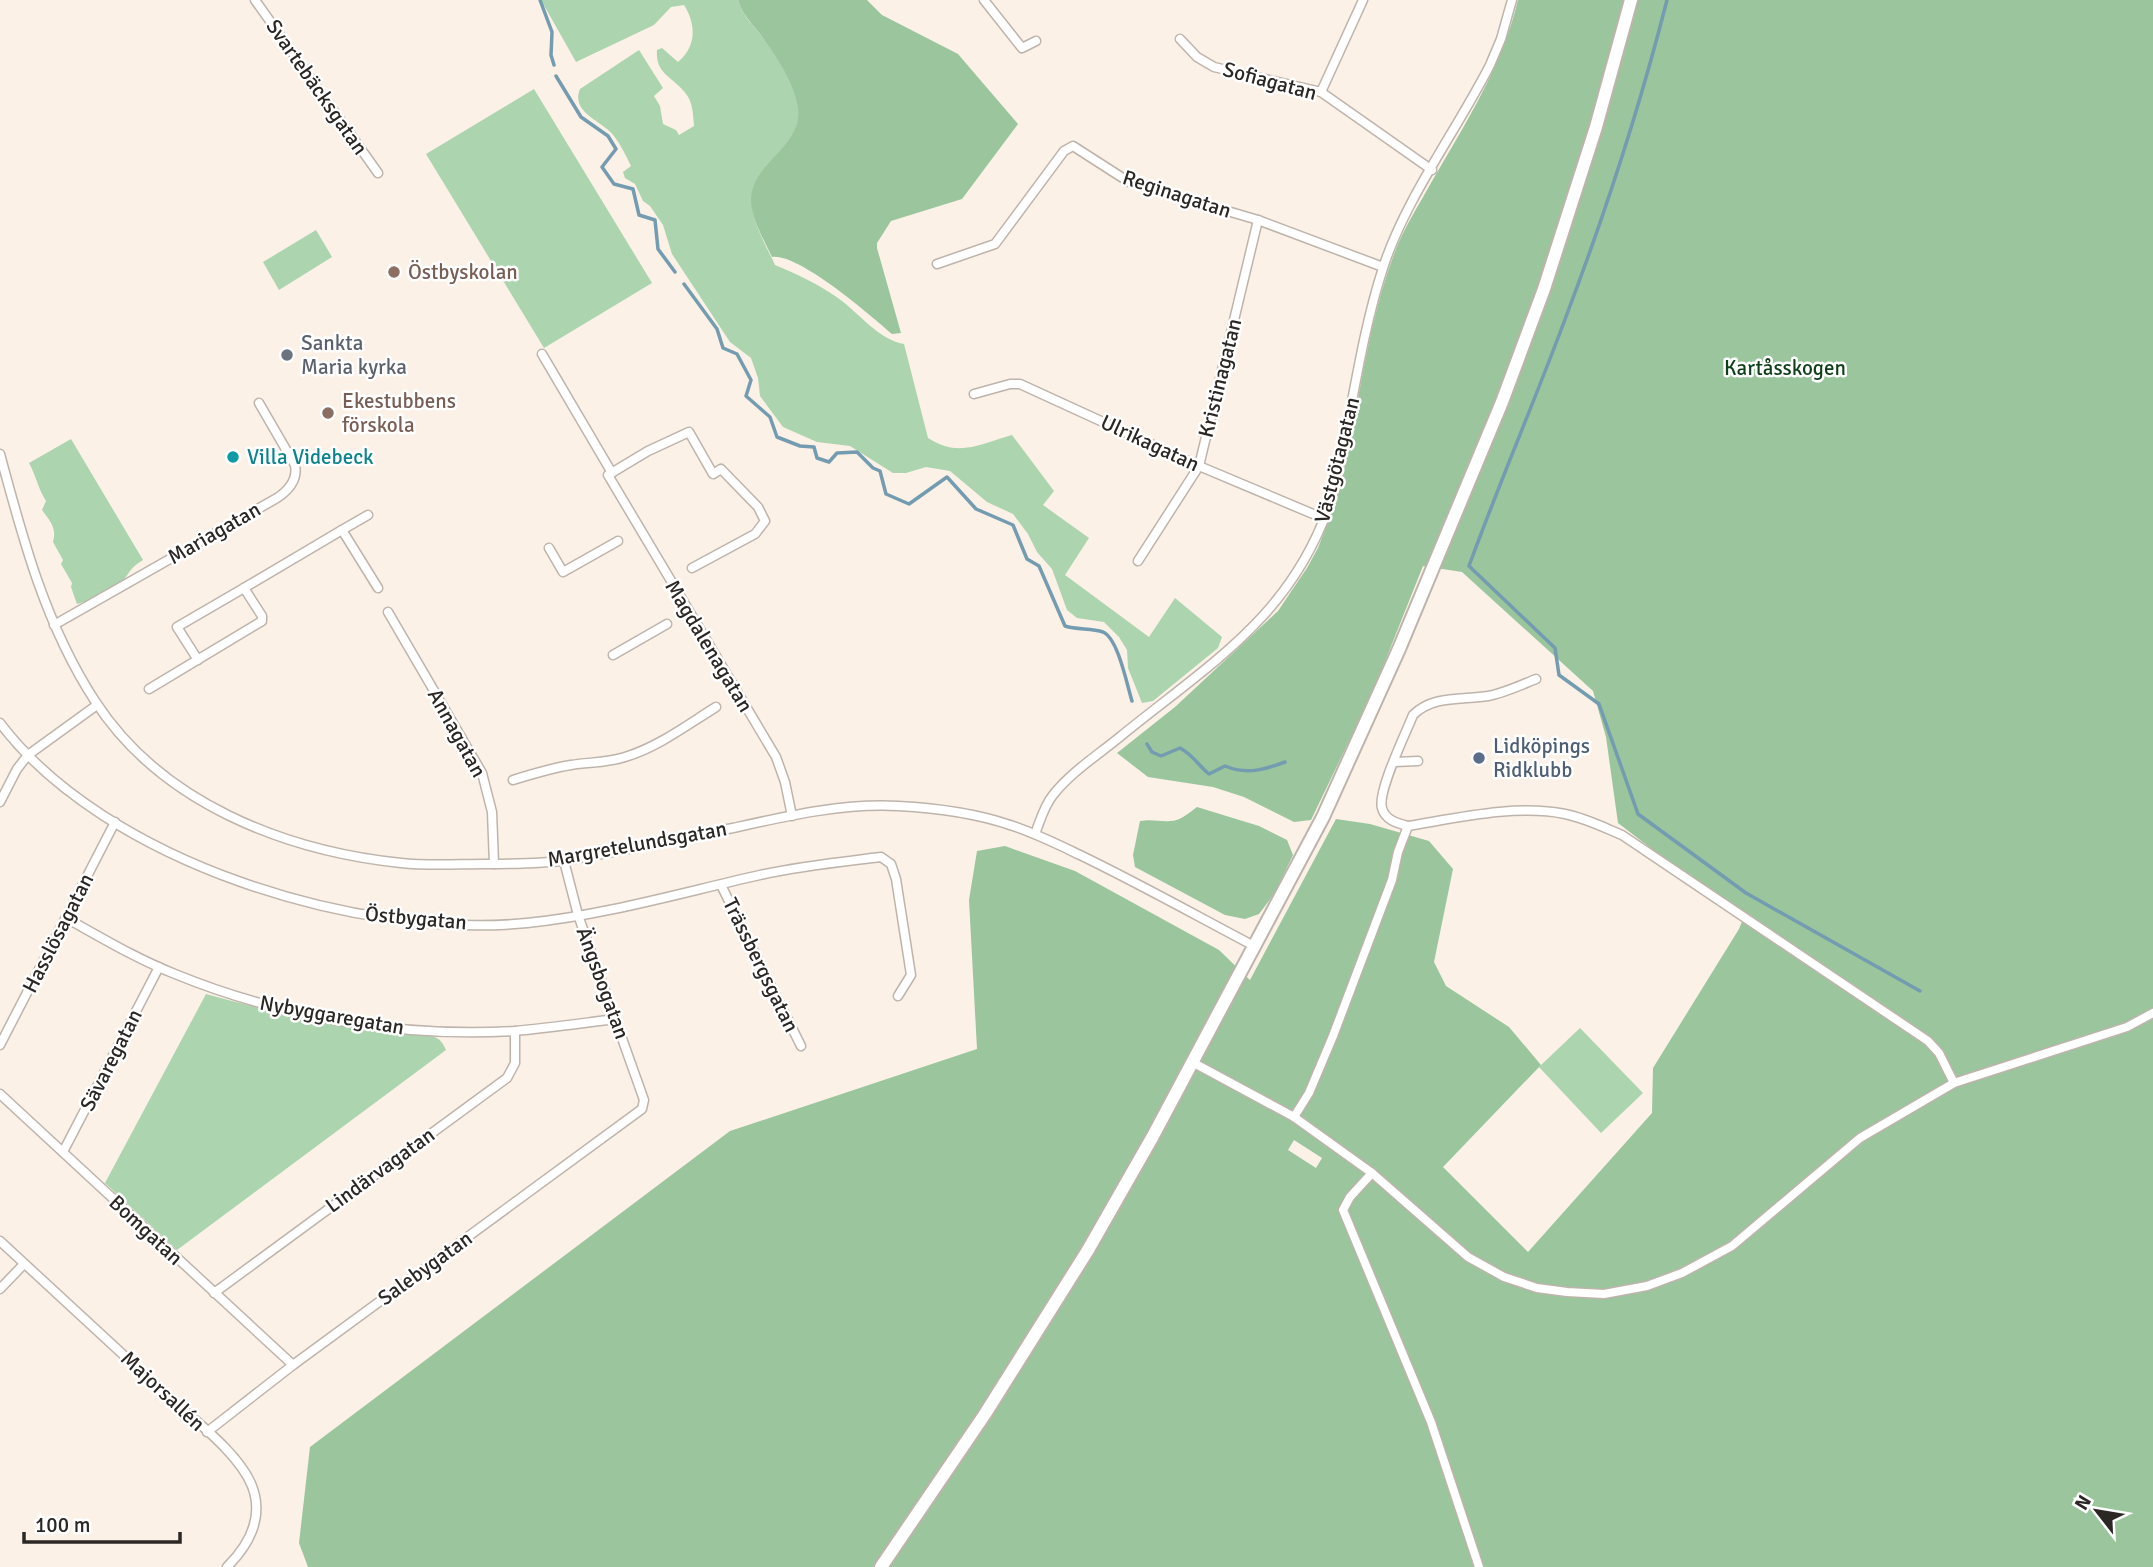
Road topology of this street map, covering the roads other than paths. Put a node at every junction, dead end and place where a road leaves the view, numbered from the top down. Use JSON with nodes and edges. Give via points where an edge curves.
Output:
{"nodes":[{"id":1,"x":256,"y":0,"type":"edge"},
{"id":2,"x":984,"y":0,"type":"edge"},
{"id":3,"x":1363,"y":0,"type":"edge"},
{"id":4,"x":1512,"y":0,"type":"edge"},
{"id":5,"x":1631,"y":0,"type":"edge"},
{"id":6,"x":1180,"y":39,"type":"dead end"},
{"id":7,"x":1036,"y":41,"type":"dead end"},
{"id":8,"x":1321,"y":92,"type":"junction"},
{"id":9,"x":1432,"y":170,"type":"junction"},
{"id":10,"x":378,"y":173,"type":"dead end"},
{"id":11,"x":1258,"y":220,"type":"junction"},
{"id":12,"x":937,"y":264,"type":"dead end"},
{"id":13,"x":1383,"y":267,"type":"junction"},
{"id":14,"x":542,"y":354,"type":"dead end"},
{"id":15,"x":974,"y":394,"type":"dead end"},
{"id":16,"x":259,"y":402,"type":"dead end"},
{"id":17,"x":0,"y":454,"type":"edge"},
{"id":18,"x":1199,"y":466,"type":"junction"},
{"id":19,"x":612,"y":473,"type":"junction"},
{"id":20,"x":368,"y":515,"type":"dead end"},
{"id":21,"x":1325,"y":519,"type":"junction"},
{"id":22,"x":342,"y":530,"type":"junction"},
{"id":23,"x":618,"y":541,"type":"dead end"},
{"id":24,"x":549,"y":548,"type":"dead end"},
{"id":25,"x":1138,"y":561,"type":"dead end"},
{"id":26,"x":692,"y":568,"type":"dead end"},
{"id":27,"x":244,"y":588,"type":"junction"},
{"id":28,"x":378,"y":588,"type":"dead end"},
{"id":29,"x":388,"y":612,"type":"dead end"},
{"id":30,"x":667,"y":624,"type":"dead end"},
{"id":31,"x":54,"y":625,"type":"junction"},
{"id":32,"x":613,"y":655,"type":"dead end"},
{"id":33,"x":198,"y":660,"type":"junction"},
{"id":34,"x":1536,"y":679,"type":"dead end"},
{"id":35,"x":149,"y":688,"type":"dead end"},
{"id":36,"x":97,"y":705,"type":"junction"},
{"id":37,"x":716,"y":707,"type":"dead end"},
{"id":38,"x":0,"y":723,"type":"edge"},
{"id":39,"x":28,"y":755,"type":"junction"},
{"id":40,"x":1418,"y":761,"type":"dead end"},
{"id":41,"x":1395,"y":762,"type":"junction"},
{"id":42,"x":513,"y":780,"type":"dead end"},
{"id":43,"x":0,"y":802,"type":"edge"},
{"id":44,"x":792,"y":816,"type":"junction"},
{"id":45,"x":115,"y":822,"type":"junction"},
{"id":46,"x":1408,"y":826,"type":"junction"},
{"id":47,"x":1035,"y":834,"type":"junction"},
{"id":48,"x":564,"y":861,"type":"junction"},
{"id":49,"x":494,"y":864,"type":"junction"},
{"id":50,"x":721,"y":885,"type":"junction"},
{"id":51,"x":578,"y":915,"type":"junction"},
{"id":52,"x":66,"y":918,"type":"junction"},
{"id":53,"x":1256,"y":947,"type":"junction"},
{"id":54,"x":159,"y":967,"type":"junction"},
{"id":55,"x":898,"y":996,"type":"dead end"},
{"id":56,"x":2153,"y":1013,"type":"edge"},
{"id":57,"x":616,"y":1019,"type":"junction"},
{"id":58,"x":515,"y":1031,"type":"junction"},
{"id":59,"x":0,"y":1045,"type":"edge"},
{"id":60,"x":801,"y":1046,"type":"dead end"},
{"id":61,"x":1192,"y":1062,"type":"junction"},
{"id":62,"x":1954,"y":1083,"type":"junction"},
{"id":63,"x":0,"y":1094,"type":"edge"},
{"id":64,"x":644,"y":1105,"type":"joint"},
{"id":65,"x":1294,"y":1117,"type":"junction"},
{"id":66,"x":62,"y":1152,"type":"junction"},
{"id":67,"x":1372,"y":1173,"type":"junction"},
{"id":68,"x":0,"y":1241,"type":"edge"},
{"id":69,"x":24,"y":1264,"type":"junction"},
{"id":70,"x":0,"y":1289,"type":"edge"},
{"id":71,"x":214,"y":1293,"type":"junction"},
{"id":72,"x":293,"y":1365,"type":"junction"},
{"id":73,"x":207,"y":1432,"type":"junction"},
{"id":74,"x":227,"y":1567,"type":"edge"},
{"id":75,"x":881,"y":1567,"type":"edge"},
{"id":76,"x":1479,"y":1567,"type":"edge"}],
"edges":[{"from":1,"to":10,"type":"street","name":"Svartebäcksgatan"},
{"from":2,"to":7,"type":"street","via":[[1022,48]]},
{"from":3,"to":8,"type":"street"},
{"from":4,"to":9,"type":"street","name":"Västgötagatan","via":[[1490,65]]},
{"from":5,"to":53,"type":"main road","via":[[1544,289],[1472,478],[1323,817]]},
{"from":6,"to":8,"type":"street","name":"Sofiagatan","via":[[1214,67]]},
{"from":8,"to":9,"type":"street","name":"Sofiagatan"},
{"from":9,"to":13,"type":"street","name":"Västgötagatan"},
{"from":11,"to":12,"type":"street","name":"Reginagatan","via":[[1129,183],[1073,146],[1064,151],[995,244]]},
{"from":11,"to":13,"type":"street","name":"Reginagatan"},
{"from":11,"to":18,"type":"street","name":"Kristinagatan"},
{"from":13,"to":21,"type":"street","name":"Västgötagatan"},
{"from":14,"to":19,"type":"street"},
{"from":15,"to":18,"type":"street","name":"Ulrikagatan","via":[[1020,384]]},
{"from":16,"to":31,"type":"street","name":"Mariagatan","via":[[295,465],[291,486]]},
{"from":17,"to":31,"type":"street","name":"Margretelundsgatan","via":[[30,564]]},
{"from":18,"to":21,"type":"street","name":"Ulrikagatan"},
{"from":18,"to":25,"type":"street","name":"Kristinagatan"},
{"from":19,"to":26,"type":"street","via":[[689,432],[713,474],[721,469],[758,507],[765,522],[755,534]]},
{"from":19,"to":44,"type":"street","name":"Magdalenagatan","via":[[608,475],[612,483],[776,757]]},
{"from":20,"to":22,"type":"street"},
{"from":21,"to":47,"type":"street","name":"Västgötagatan","via":[[1303,565],[1266,615],[1079,770],[1053,795]]},
{"from":22,"to":27,"type":"street"},
{"from":22,"to":28,"type":"street"},
{"from":23,"to":24,"type":"street","via":[[563,572]]},
{"from":27,"to":33,"type":"street","via":[[262,621]]},
{"from":27,"to":33,"type":"street","via":[[177,627]]},
{"from":29,"to":49,"type":"street","name":"Annagatan","via":[[485,780],[493,821]]},
{"from":30,"to":32,"type":"street"},
{"from":31,"to":36,"type":"street","name":"Margretelundsgatan"},
{"from":33,"to":35,"type":"street"},
{"from":34,"to":41,"type":"street","via":[[1490,695],[1422,706],[1413,715]]},
{"from":36,"to":39,"type":"street"},
{"from":36,"to":49,"type":"street","name":"Margretelundsgatan","via":[[128,743],[165,776],[256,829],[312,847],[403,864]]},
{"from":37,"to":42,"type":"street","via":[[634,754]]},
{"from":38,"to":39,"type":"street","name":"Östbygatan"},
{"from":39,"to":43,"type":"street"},
{"from":39,"to":45,"type":"street","name":"Östbygatan","via":[[61,786]]},
{"from":40,"to":41,"type":"street"},
{"from":41,"to":46,"type":"street","via":[[1381,807],[1393,821]]},
{"from":44,"to":47,"type":"street","name":"Margretelundsgatan","via":[[875,805],[914,807],[988,818]]},
{"from":44,"to":48,"type":"street","name":"Margretelundsgatan"},
{"from":45,"to":51,"type":"street","name":"Östbygatan","via":[[218,874],[324,907],[439,924],[525,923]]},
{"from":45,"to":52,"type":"street","name":"Hasslösagatan"},
{"from":46,"to":62,"type":"street","via":[[1476,814],[1564,814],[1622,835],[1928,1041]]},
{"from":46,"to":65,"type":"street","via":[[1333,1037],[1310,1093]]},
{"from":47,"to":53,"type":"street","name":"Margretelundsgatan"},
{"from":48,"to":49,"type":"street","name":"Margretelundsgatan"},
{"from":48,"to":51,"type":"street","name":"Ängsbogatan"},
{"from":50,"to":51,"type":"street","name":"Östbygatan"},
{"from":50,"to":55,"type":"street","name":"Östbygatan","via":[[797,868],[881,857],[891,864],[896,879],[911,975]]},
{"from":50,"to":60,"type":"street","name":"Trässbergsgatan"},
{"from":51,"to":57,"type":"street","name":"Ängsbogatan"},
{"from":52,"to":54,"type":"street","name":"Nybyggaregatan"},
{"from":52,"to":59,"type":"street","name":"Hasslösagatan"},
{"from":53,"to":61,"type":"main road"},
{"from":54,"to":58,"type":"street","name":"Nybyggaregatan","via":[[248,1000],[318,1016],[420,1030]]},
{"from":54,"to":66,"type":"street","name":"Sävaregatan"},
{"from":56,"to":62,"type":"street","via":[[2127,1027]]},
{"from":57,"to":58,"type":"street","name":"Nybyggaregatan"},
{"from":57,"to":64,"type":"street","name":"Ängsbogatan"},
{"from":58,"to":71,"type":"street","name":"Lindärvagatan","via":[[515,1063],[507,1078]]},
{"from":61,"to":65,"type":"street"},
{"from":61,"to":75,"type":"main road","via":[[1088,1250]]},
{"from":62,"to":67,"type":"street","via":[[1860,1138],[1731,1246],[1682,1273],[1604,1294],[1536,1288],[1504,1277],[1468,1257]]},
{"from":63,"to":66,"type":"street","name":"Bomgatan"},
{"from":64,"to":72,"type":"street","name":"Salebygatan"},
{"from":65,"to":67,"type":"street"},
{"from":66,"to":71,"type":"street","name":"Bomgatan"},
{"from":67,"to":76,"type":"street","via":[[1343,1210],[1431,1422]]},
{"from":68,"to":69,"type":"street","name":"Majorsallén"},
{"from":69,"to":70,"type":"street"},
{"from":69,"to":73,"type":"street","name":"Majorsallén"},
{"from":71,"to":72,"type":"street","name":"Bomgatan"},
{"from":72,"to":73,"type":"street","name":"Salebygatan"},
{"from":73,"to":74,"type":"street","name":"Majorsallén","via":[[246,1475],[256,1498],[252,1534]]}]}
